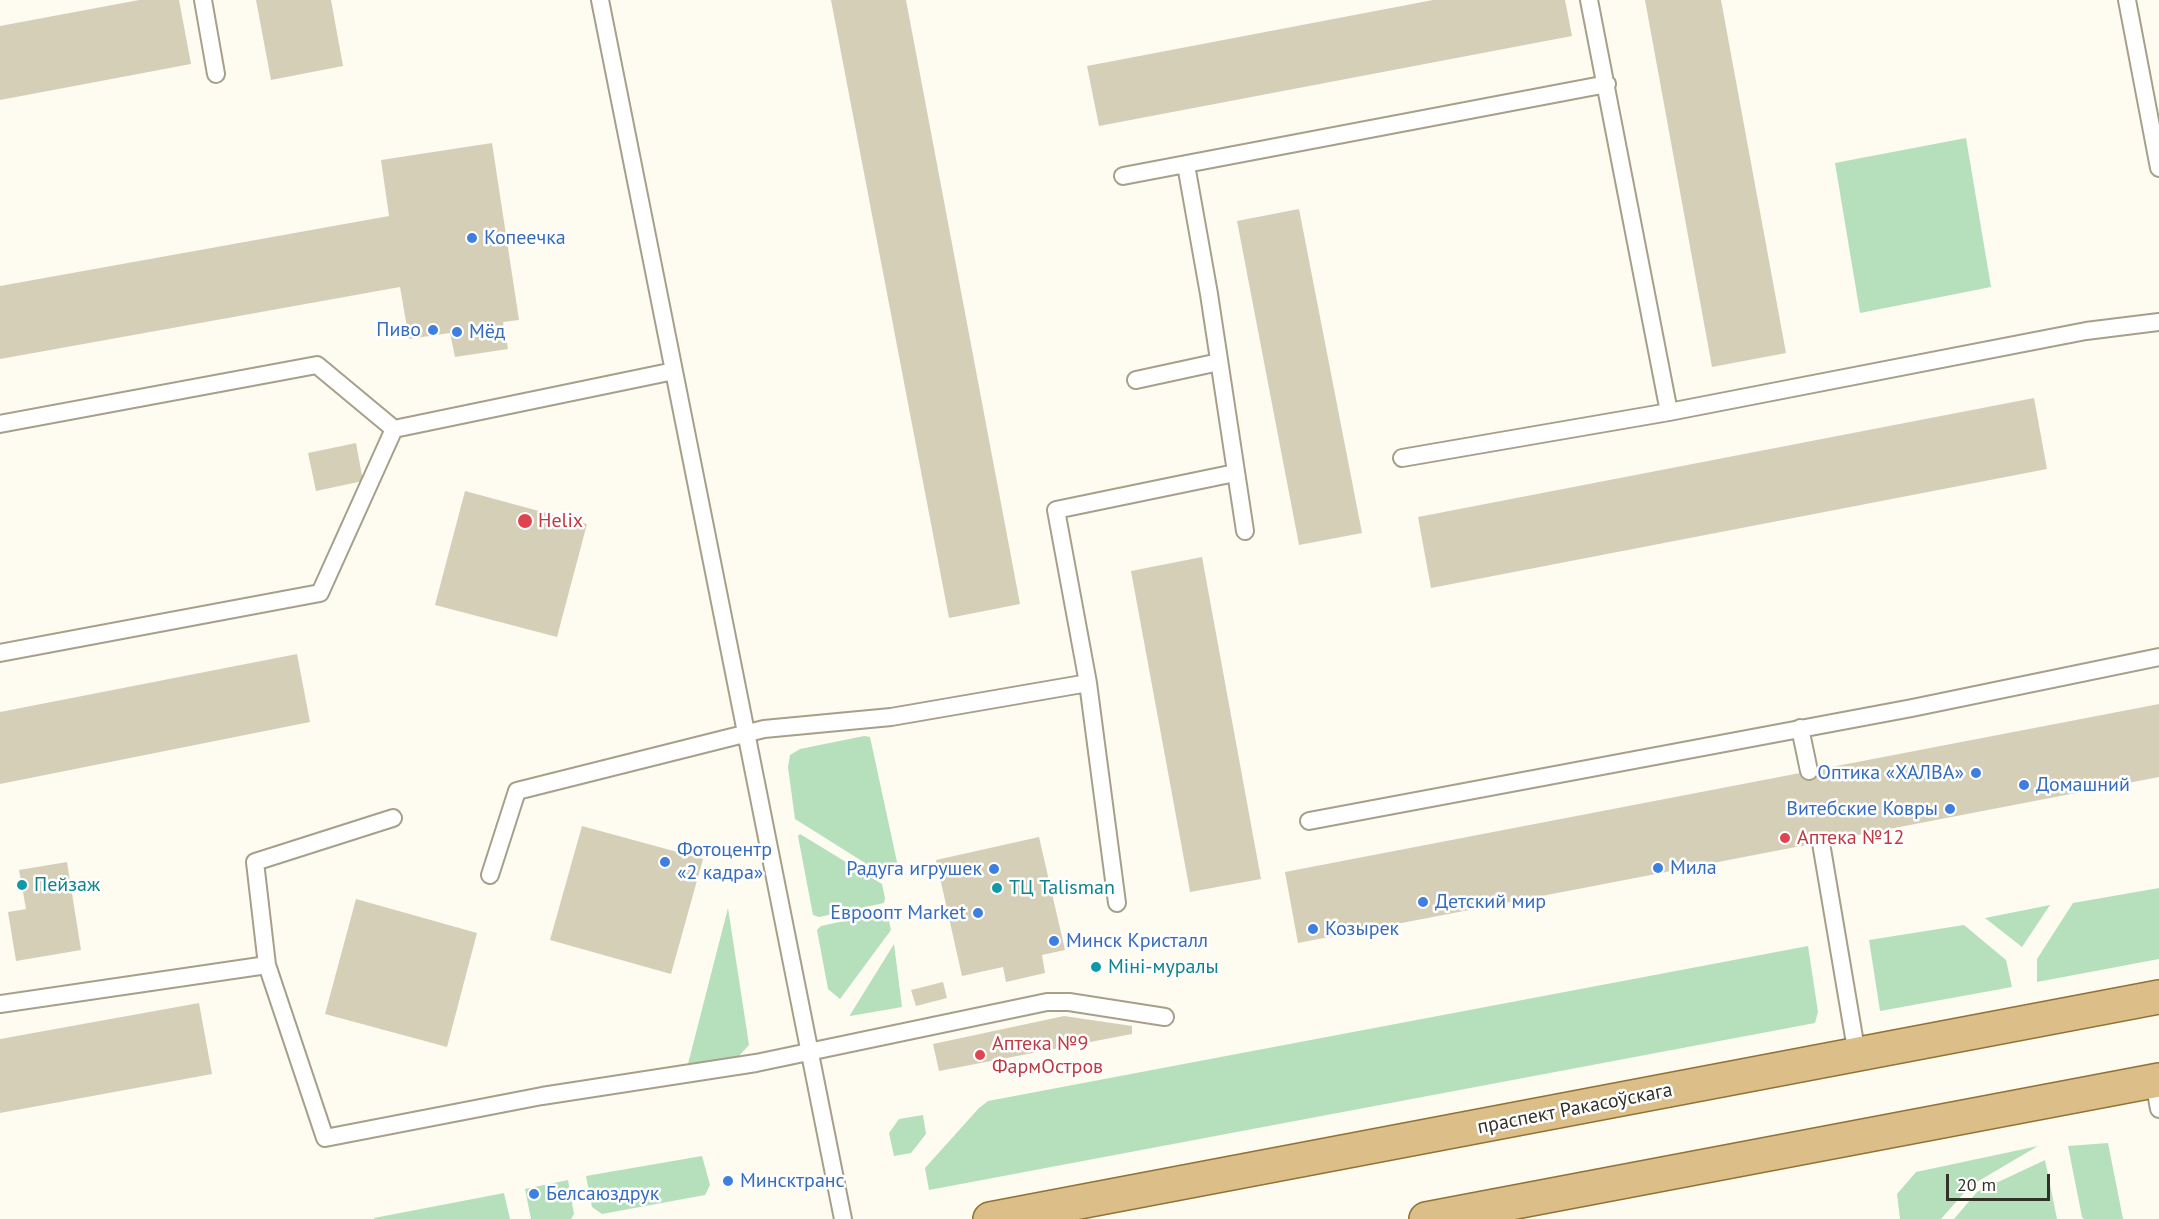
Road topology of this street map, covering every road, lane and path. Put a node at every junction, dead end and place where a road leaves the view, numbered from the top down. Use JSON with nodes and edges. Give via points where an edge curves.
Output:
{"nodes":[{"id":1,"x":202,"y":0,"type":"edge"},
{"id":2,"x":600,"y":0,"type":"edge"},
{"id":3,"x":1589,"y":0,"type":"edge"},
{"id":4,"x":2127,"y":0,"type":"edge"},
{"id":5,"x":216,"y":74,"type":"dead end"},
{"id":6,"x":1607,"y":84,"type":"junction"},
{"id":7,"x":1186,"y":165,"type":"junction"},
{"id":8,"x":2159,"y":168,"type":"edge"},
{"id":9,"x":1123,"y":176,"type":"dead end"},
{"id":10,"x":2159,"y":322,"type":"edge"},
{"id":11,"x":1219,"y":362,"type":"junction"},
{"id":12,"x":674,"y":371,"type":"junction"},
{"id":13,"x":1136,"y":380,"type":"dead end"},
{"id":14,"x":1669,"y":412,"type":"junction"},
{"id":15,"x":0,"y":424,"type":"edge"},
{"id":16,"x":394,"y":429,"type":"junction"},
{"id":17,"x":1402,"y":458,"type":"dead end"},
{"id":18,"x":1234,"y":473,"type":"junction"},
{"id":19,"x":1245,"y":531,"type":"dead end"},
{"id":20,"x":0,"y":653,"type":"edge"},
{"id":21,"x":2159,"y":657,"type":"edge"},
{"id":22,"x":1088,"y":683,"type":"junction"},
{"id":23,"x":1800,"y":728,"type":"junction"},
{"id":24,"x":746,"y":733,"type":"junction"},
{"id":25,"x":1809,"y":771,"type":"dead end"},
{"id":26,"x":393,"y":818,"type":"dead end"},
{"id":27,"x":1309,"y":821,"type":"dead end"},
{"id":28,"x":1821,"y":843,"type":"dead end"},
{"id":29,"x":490,"y":875,"type":"dead end"},
{"id":30,"x":1117,"y":903,"type":"dead end"},
{"id":31,"x":267,"y":965,"type":"junction"},
{"id":32,"x":2159,"y":997,"type":"edge"},
{"id":33,"x":0,"y":1004,"type":"edge"},
{"id":34,"x":1165,"y":1017,"type":"dead end"},
{"id":35,"x":810,"y":1052,"type":"junction"},
{"id":36,"x":1857,"y":1055,"type":"junction"},
{"id":37,"x":2157,"y":1090,"type":"edge"},
{"id":38,"x":843,"y":1219,"type":"edge"},
{"id":39,"x":990,"y":1219,"type":"edge"},
{"id":40,"x":1426,"y":1219,"type":"edge"}],
"edges":[{"from":1,"to":5,"type":"lane"},
{"from":2,"to":12,"type":"lane"},
{"from":3,"to":6,"type":"lane"},
{"from":4,"to":8,"type":"lane"},
{"from":6,"to":7,"type":"lane"},
{"from":6,"to":14,"type":"lane"},
{"from":7,"to":9,"type":"lane"},
{"from":7,"to":11,"type":"lane"},
{"from":10,"to":14,"type":"lane","via":[[2086,332]]},
{"from":11,"to":13,"type":"lane"},
{"from":11,"to":18,"type":"lane"},
{"from":12,"to":16,"type":"lane"},
{"from":12,"to":24,"type":"lane"},
{"from":14,"to":17,"type":"lane"},
{"from":15,"to":16,"type":"lane","via":[[317,365]]},
{"from":16,"to":20,"type":"lane","via":[[320,593]]},
{"from":18,"to":19,"type":"lane"},
{"from":18,"to":22,"type":"lane","via":[[1056,510]]},
{"from":21,"to":23,"type":"lane"},
{"from":22,"to":24,"type":"lane","via":[[891,717]]},
{"from":22,"to":30,"type":"lane"},
{"from":23,"to":25,"type":"lane"},
{"from":23,"to":27,"type":"lane"},
{"from":24,"to":29,"type":"lane","via":[[517,791]]},
{"from":24,"to":35,"type":"lane"},
{"from":26,"to":31,"type":"lane","via":[[255,862]]},
{"from":28,"to":36,"type":"lane"},
{"from":31,"to":33,"type":"lane"},
{"from":31,"to":35,"type":"lane","via":[[326,1138],[542,1096]]},
{"from":32,"to":36,"type":"main road","name":"праспект Ракасоўскага"},
{"from":34,"to":35,"type":"lane","via":[[1047,1002],[904,1036]]},
{"from":35,"to":38,"type":"lane"},
{"from":36,"to":39,"type":"main road","name":"праспект Ракасоўскага"},
{"from":37,"to":40,"type":"main road"}]}
